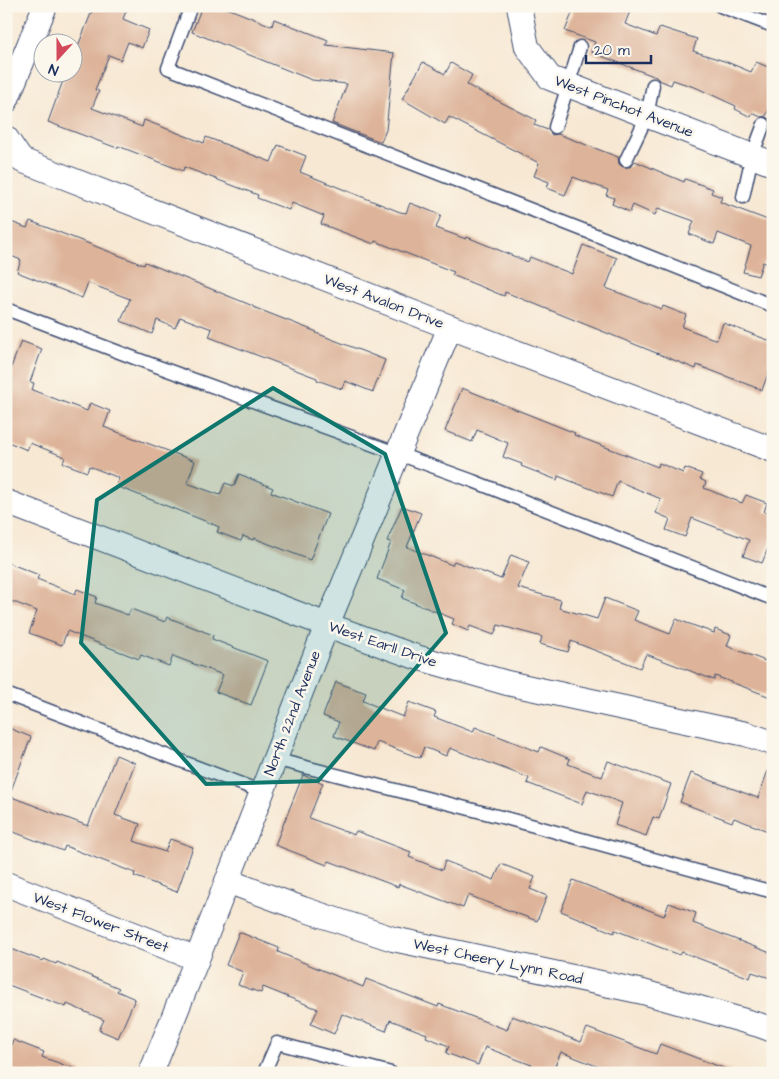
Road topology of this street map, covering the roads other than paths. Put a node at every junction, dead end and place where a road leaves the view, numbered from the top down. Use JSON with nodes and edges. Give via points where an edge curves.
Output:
{"nodes":[{"id":1,"x":45,"y":6,"type":"edge"},
{"id":2,"x":191,"y":6,"type":"edge"},
{"id":3,"x":519,"y":6,"type":"edge"},
{"id":4,"x":720,"y":6,"type":"edge"},
{"id":5,"x":773,"y":26,"type":"edge"},
{"id":6,"x":580,"y":47,"type":"dead end"},
{"id":7,"x":569,"y":85,"type":"junction"},
{"id":8,"x":654,"y":85,"type":"dead end"},
{"id":9,"x":6,"y":101,"type":"edge"},
{"id":10,"x":647,"y":116,"type":"junction"},
{"id":11,"x":764,"y":124,"type":"dead end"},
{"id":12,"x":556,"y":127,"type":"dead end"},
{"id":13,"x":6,"y":138,"type":"edge"},
{"id":14,"x":626,"y":160,"type":"dead end"},
{"id":15,"x":763,"y":160,"type":"edge"},
{"id":16,"x":743,"y":197,"type":"dead end"},
{"id":17,"x":773,"y":306,"type":"edge"},
{"id":18,"x":6,"y":309,"type":"edge"},
{"id":19,"x":450,"y":327,"type":"junction"},
{"id":20,"x":773,"y":450,"type":"edge"},
{"id":21,"x":398,"y":454,"type":"junction"},
{"id":22,"x":6,"y":502,"type":"edge"},
{"id":23,"x":773,"y":599,"type":"edge"},
{"id":24,"x":327,"y":624,"type":"junction"},
{"id":25,"x":6,"y":694,"type":"edge"},
{"id":26,"x":773,"y":743,"type":"edge"},
{"id":27,"x":274,"y":759,"type":"junction"},
{"id":28,"x":262,"y":792,"type":"junction"},
{"id":29,"x":227,"y":881,"type":"junction"},
{"id":30,"x":6,"y":884,"type":"edge"},
{"id":31,"x":773,"y":892,"type":"edge"},
{"id":32,"x":197,"y":959,"type":"junction"},
{"id":33,"x":773,"y":1030,"type":"edge"},
{"id":34,"x":151,"y":1073,"type":"edge"},
{"id":35,"x":264,"y":1073,"type":"edge"},
{"id":36,"x":391,"y":1073,"type":"edge"}],
"edges":[{"from":1,"to":9,"type":"street"},
{"from":2,"to":17,"type":"lane","via":[[168,68]]},
{"from":3,"to":7,"type":"street","name":"West Pinchot Avenue","via":[[527,47],[550,78]]},
{"from":4,"to":5,"type":"lane"},
{"from":6,"to":7,"type":"lane"},
{"from":7,"to":10,"type":"street","name":"West Pinchot Avenue"},
{"from":7,"to":12,"type":"lane"},
{"from":8,"to":10,"type":"lane"},
{"from":10,"to":14,"type":"lane"},
{"from":10,"to":15,"type":"street","name":"West Pinchot Avenue"},
{"from":11,"to":15,"type":"lane"},
{"from":13,"to":19,"type":"street","name":"West Avalon Drive","via":[[21,160]]},
{"from":15,"to":16,"type":"lane"},
{"from":18,"to":21,"type":"lane"},
{"from":19,"to":20,"type":"street","name":"West Avalon Drive"},
{"from":19,"to":21,"type":"street","name":"North 22nd Avenue"},
{"from":21,"to":23,"type":"lane"},
{"from":21,"to":24,"type":"street","name":"North 22nd Avenue"},
{"from":22,"to":24,"type":"street","name":"West Earll Drive"},
{"from":24,"to":26,"type":"street","name":"West Earll Drive","via":[[416,657],[507,683],[746,734]]},
{"from":24,"to":27,"type":"street","name":"North 22nd Avenue"},
{"from":25,"to":28,"type":"lane"},
{"from":27,"to":28,"type":"street","name":"North 22nd Avenue"},
{"from":27,"to":31,"type":"lane","via":[[509,819]]},
{"from":28,"to":29,"type":"street","name":"North 22nd Avenue"},
{"from":29,"to":32,"type":"street","name":"North 22nd Avenue"},
{"from":29,"to":33,"type":"street","name":"West Cheery Lynn Road","via":[[393,939],[644,992]]},
{"from":30,"to":32,"type":"street","name":"West Flower Street"},
{"from":32,"to":34,"type":"street","name":"North 22nd Avenue"},
{"from":35,"to":36,"type":"lane","via":[[277,1043]]}]}
